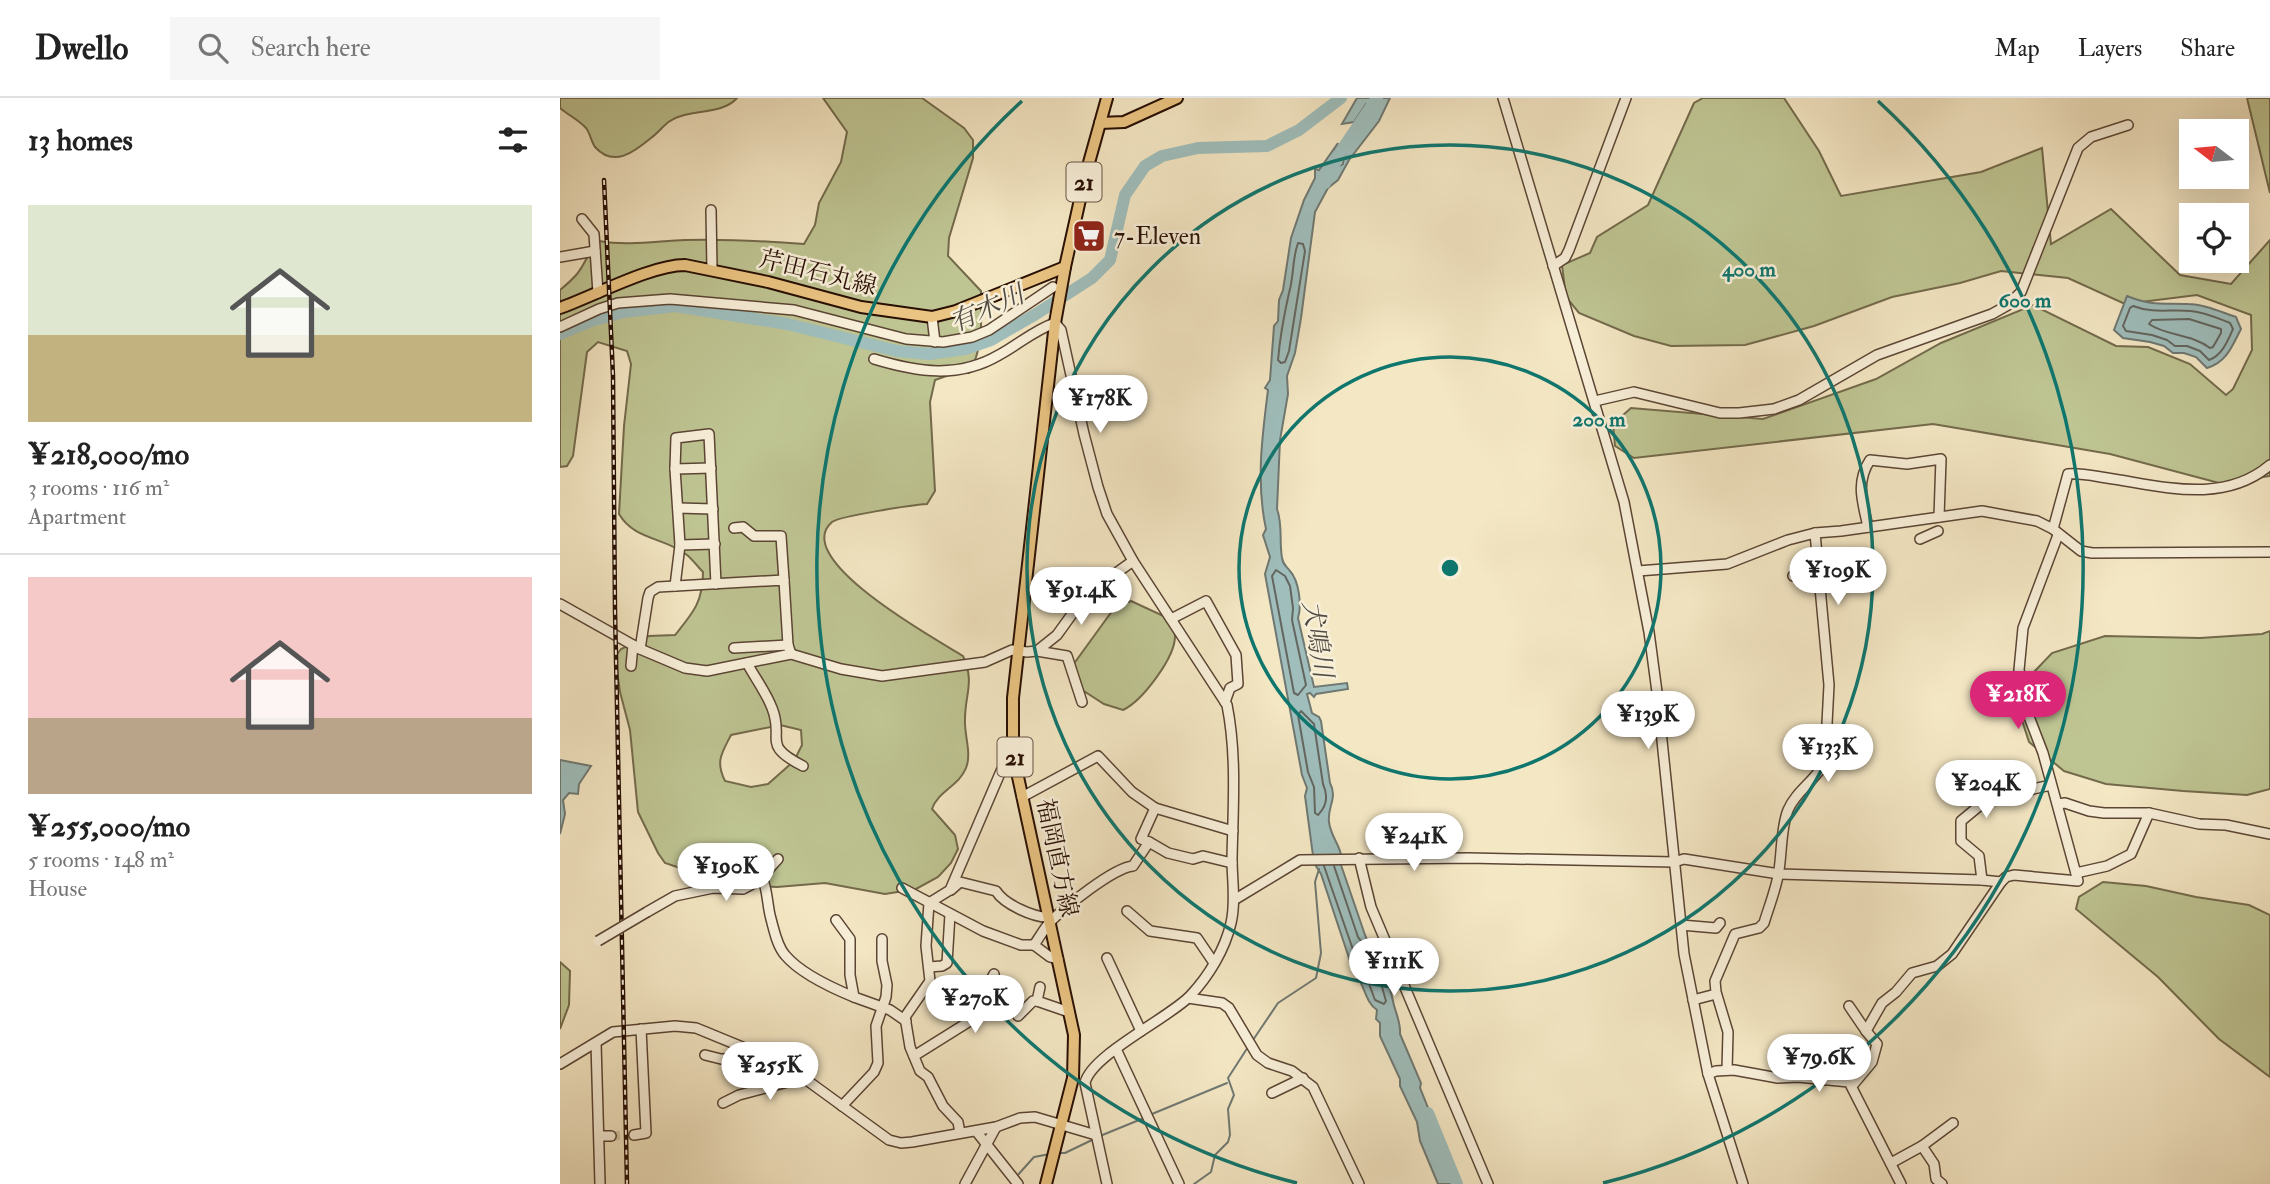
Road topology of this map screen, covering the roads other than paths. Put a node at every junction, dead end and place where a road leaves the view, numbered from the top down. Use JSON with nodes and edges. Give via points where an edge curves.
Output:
{"nodes":[{"id":1,"x":1107,"y":98,"type":"edge"},
{"id":2,"x":1177,"y":98,"type":"edge"},
{"id":3,"x":1503,"y":98,"type":"edge"},
{"id":4,"x":1626,"y":98,"type":"edge"},
{"id":5,"x":1100,"y":123,"type":"junction"},
{"id":6,"x":2128,"y":125,"type":"dead end"},
{"id":7,"x":711,"y":210,"type":"dead end"},
{"id":8,"x":582,"y":219,"type":"dead end"},
{"id":9,"x":596,"y":251,"type":"junction"},
{"id":10,"x":560,"y":257,"type":"edge"},
{"id":11,"x":1553,"y":266,"type":"junction"},
{"id":12,"x":1065,"y":267,"type":"junction"},
{"id":13,"x":712,"y":270,"type":"junction"},
{"id":14,"x":1058,"y":284,"type":"junction"},
{"id":15,"x":598,"y":293,"type":"junction"},
{"id":16,"x":825,"y":298,"type":"junction"},
{"id":17,"x":560,"y":308,"type":"edge"},
{"id":18,"x":820,"y":315,"type":"junction"},
{"id":19,"x":932,"y":317,"type":"junction"},
{"id":20,"x":1056,"y":319,"type":"junction"},
{"id":21,"x":560,"y":327,"type":"edge"},
{"id":22,"x":935,"y":342,"type":"junction"},
{"id":23,"x":874,"y":359,"type":"dead end"},
{"id":24,"x":1595,"y":401,"type":"junction"},
{"id":25,"x":2270,"y":465,"type":"edge"},
{"id":26,"x":711,"y":468,"type":"junction"},
{"id":27,"x":676,"y":469,"type":"junction"},
{"id":28,"x":678,"y":509,"type":"junction"},
{"id":29,"x":713,"y":509,"type":"junction"},
{"id":30,"x":1939,"y":517,"type":"junction"},
{"id":31,"x":1868,"y":527,"type":"junction"},
{"id":32,"x":734,"y":528,"type":"dead end"},
{"id":33,"x":1938,"y":531,"type":"dead end"},
{"id":34,"x":2055,"y":532,"type":"junction"},
{"id":35,"x":1815,"y":533,"type":"junction"},
{"id":36,"x":1920,"y":539,"type":"dead end"},
{"id":37,"x":715,"y":544,"type":"junction"},
{"id":38,"x":680,"y":545,"type":"junction"},
{"id":39,"x":2270,"y":552,"type":"edge"},
{"id":40,"x":1133,"y":561,"type":"junction"},
{"id":41,"x":1638,"y":571,"type":"junction"},
{"id":42,"x":1819,"y":572,"type":"junction"},
{"id":43,"x":1793,"y":576,"type":"dead end"},
{"id":44,"x":1847,"y":576,"type":"dead end"},
{"id":45,"x":784,"y":580,"type":"junction"},
{"id":46,"x":716,"y":584,"type":"junction"},
{"id":47,"x":675,"y":586,"type":"junction"},
{"id":48,"x":560,"y":604,"type":"edge"},
{"id":49,"x":1171,"y":619,"type":"junction"},
{"id":50,"x":637,"y":647,"type":"junction"},
{"id":51,"x":734,"y":648,"type":"dead end"},
{"id":52,"x":789,"y":649,"type":"junction"},
{"id":53,"x":1037,"y":650,"type":"junction"},
{"id":54,"x":1019,"y":651,"type":"junction"},
{"id":55,"x":747,"y":663,"type":"junction"},
{"id":56,"x":631,"y":666,"type":"dead end"},
{"id":57,"x":1082,"y":702,"type":"dead end"},
{"id":58,"x":1225,"y":702,"type":"junction"},
{"id":59,"x":1016,"y":763,"type":"junction"},
{"id":60,"x":803,"y":766,"type":"dead end"},
{"id":61,"x":2051,"y":785,"type":"junction"},
{"id":62,"x":1022,"y":797,"type":"junction"},
{"id":63,"x":2058,"y":804,"type":"junction"},
{"id":64,"x":1155,"y":808,"type":"junction"},
{"id":65,"x":2149,"y":813,"type":"junction"},
{"id":66,"x":1233,"y":831,"type":"junction"},
{"id":67,"x":2270,"y":834,"type":"edge"},
{"id":68,"x":1149,"y":842,"type":"junction"},
{"id":69,"x":1359,"y":858,"type":"junction"},
{"id":70,"x":778,"y":859,"type":"dead end"},
{"id":71,"x":1674,"y":862,"type":"junction"},
{"id":72,"x":1232,"y":863,"type":"junction"},
{"id":73,"x":2076,"y":873,"type":"junction"},
{"id":74,"x":1779,"y":874,"type":"junction"},
{"id":75,"x":762,"y":877,"type":"junction"},
{"id":76,"x":1982,"y":880,"type":"junction"},
{"id":77,"x":2001,"y":882,"type":"junction"},
{"id":78,"x":902,"y":888,"type":"dead end"},
{"id":79,"x":950,"y":890,"type":"junction"},
{"id":80,"x":1234,"y":900,"type":"junction"},
{"id":81,"x":929,"y":903,"type":"junction"},
{"id":82,"x":1127,"y":911,"type":"dead end"},
{"id":83,"x":950,"y":914,"type":"junction"},
{"id":84,"x":836,"y":920,"type":"dead end"},
{"id":85,"x":1049,"y":920,"type":"junction"},
{"id":86,"x":1720,"y":923,"type":"dead end"},
{"id":87,"x":1681,"y":925,"type":"junction"},
{"id":88,"x":881,"y":939,"type":"dead end"},
{"id":89,"x":598,"y":942,"type":"dead end"},
{"id":90,"x":1034,"y":945,"type":"junction"},
{"id":91,"x":1107,"y":958,"type":"dead end"},
{"id":92,"x":1058,"y":959,"type":"junction"},
{"id":93,"x":1214,"y":963,"type":"junction"},
{"id":94,"x":929,"y":967,"type":"junction"},
{"id":95,"x":994,"y":974,"type":"dead end"},
{"id":96,"x":1041,"y":987,"type":"dead end"},
{"id":97,"x":1716,"y":994,"type":"junction"},
{"id":98,"x":854,"y":997,"type":"junction"},
{"id":99,"x":1188,"y":998,"type":"junction"},
{"id":100,"x":1693,"y":1000,"type":"junction"},
{"id":101,"x":1037,"y":1001,"type":"junction"},
{"id":102,"x":1849,"y":1006,"type":"dead end"},
{"id":103,"x":881,"y":1007,"type":"junction"},
{"id":104,"x":1069,"y":1012,"type":"junction"},
{"id":105,"x":1018,"y":1016,"type":"dead end"},
{"id":106,"x":906,"y":1021,"type":"junction"},
{"id":107,"x":642,"y":1029,"type":"junction"},
{"id":108,"x":1141,"y":1031,"type":"junction"},
{"id":109,"x":1866,"y":1031,"type":"junction"},
{"id":110,"x":596,"y":1043,"type":"junction"},
{"id":111,"x":1819,"y":1046,"type":"dead end"},
{"id":112,"x":1116,"y":1049,"type":"junction"},
{"id":113,"x":705,"y":1055,"type":"dead end"},
{"id":114,"x":766,"y":1055,"type":"junction"},
{"id":115,"x":914,"y":1056,"type":"junction"},
{"id":116,"x":560,"y":1064,"type":"edge"},
{"id":117,"x":1727,"y":1070,"type":"junction"},
{"id":118,"x":1708,"y":1074,"type":"junction"},
{"id":119,"x":802,"y":1076,"type":"junction"},
{"id":120,"x":1303,"y":1078,"type":"junction"},
{"id":121,"x":1824,"y":1080,"type":"junction"},
{"id":122,"x":1852,"y":1086,"type":"junction"},
{"id":123,"x":1272,"y":1093,"type":"dead end"},
{"id":124,"x":723,"y":1103,"type":"dead end"},
{"id":125,"x":842,"y":1106,"type":"junction"},
{"id":126,"x":1953,"y":1123,"type":"dead end"},
{"id":127,"x":1061,"y":1124,"type":"junction"},
{"id":128,"x":996,"y":1127,"type":"junction"},
{"id":129,"x":976,"y":1131,"type":"junction"},
{"id":130,"x":960,"y":1133,"type":"junction"},
{"id":131,"x":634,"y":1135,"type":"dead end"},
{"id":132,"x":1096,"y":1135,"type":"junction"},
{"id":133,"x":600,"y":1136,"type":"junction"},
{"id":134,"x":611,"y":1136,"type":"tunnel mouth"},
{"id":135,"x":986,"y":1145,"type":"junction"},
{"id":136,"x":1922,"y":1146,"type":"junction"},
{"id":137,"x":1891,"y":1163,"type":"junction"},
{"id":138,"x":600,"y":1184,"type":"edge"},
{"id":139,"x":965,"y":1184,"type":"edge"},
{"id":140,"x":1018,"y":1184,"type":"edge"},
{"id":141,"x":1046,"y":1184,"type":"edge"},
{"id":142,"x":1107,"y":1184,"type":"edge"},
{"id":143,"x":1179,"y":1184,"type":"edge"},
{"id":144,"x":1359,"y":1184,"type":"edge"},
{"id":145,"x":1488,"y":1184,"type":"edge"},
{"id":146,"x":1743,"y":1184,"type":"edge"},
{"id":147,"x":1901,"y":1184,"type":"edge"},
{"id":148,"x":1942,"y":1184,"type":"edge"}],
"edges":[{"from":1,"to":5,"type":"main road","name":"福岡直方線","number":"21"},
{"from":2,"to":5,"type":"main road","via":[[1124,122]]},
{"from":3,"to":11,"type":"street"},
{"from":4,"to":11,"type":"street","via":[[1569,250]]},
{"from":5,"to":12,"type":"main road","name":"福岡直方線","number":"21"},
{"from":6,"to":24,"type":"street","via":[[2091,137],[2078,148],[2021,292],[1992,314],[1877,355],[1799,400],[1774,409],[1720,413],[1634,392]]},
{"from":7,"to":13,"type":"street"},
{"from":8,"to":9,"type":"street","via":[[594,234]]},
{"from":9,"to":10,"type":"street"},
{"from":9,"to":15,"type":"street"},
{"from":11,"to":24,"type":"street"},
{"from":12,"to":14,"type":"main road","name":"福岡直方線","number":"21"},
{"from":12,"to":19,"type":"main road","name":"芹田石丸線"},
{"from":13,"to":15,"type":"main road","name":"芹田石丸線","via":[[674,265]]},
{"from":13,"to":16,"type":"main road","name":"芹田石丸線"},
{"from":14,"to":20,"type":"main road","name":"福岡直方線","number":"21"},
{"from":14,"to":22,"type":"street","via":[[989,330]]},
{"from":15,"to":17,"type":"main road","name":"芹田石丸線"},
{"from":16,"to":18,"type":"street"},
{"from":16,"to":19,"type":"main road","name":"芹田石丸線"},
{"from":18,"to":21,"type":"street","via":[[670,299],[618,303]]},
{"from":18,"to":22,"type":"street"},
{"from":19,"to":22,"type":"street"},
{"from":20,"to":23,"type":"street","via":[[999,356],[967,368],[938,373]]},
{"from":20,"to":40,"type":"street","via":[[1098,487],[1111,523]]},
{"from":20,"to":54,"type":"main road","name":"福岡直方線","number":"21"},
{"from":24,"to":41,"type":"street","via":[[1625,502]]},
{"from":25,"to":34,"type":"street","via":[[2250,480],[2225,488],[2185,489],[2068,474]]},
{"from":26,"to":27,"type":"street"},
{"from":26,"to":27,"type":"street","via":[[709,434],[676,438]]},
{"from":26,"to":29,"type":"street"},
{"from":27,"to":28,"type":"street"},
{"from":28,"to":29,"type":"street"},
{"from":28,"to":38,"type":"street"},
{"from":29,"to":37,"type":"street"},
{"from":30,"to":31,"type":"street"},
{"from":30,"to":31,"type":"street","via":[[1941,459],[1907,464],[1870,460],[1860,485]]},
{"from":30,"to":34,"type":"street","via":[[1999,513],[2037,521]]},
{"from":31,"to":35,"type":"street"},
{"from":32,"to":45,"type":"street","via":[[743,527],[754,536],[781,536]]},
{"from":33,"to":36,"type":"street"},
{"from":34,"to":39,"type":"street","via":[[2081,551],[2092,553]]},
{"from":34,"to":61,"type":"street","via":[[2023,628],[2019,670]]},
{"from":35,"to":41,"type":"street","via":[[1727,564]]},
{"from":35,"to":42,"type":"street"},
{"from":37,"to":38,"type":"street"},
{"from":37,"to":46,"type":"street"},
{"from":38,"to":47,"type":"street"},
{"from":40,"to":49,"type":"street"},
{"from":40,"to":53,"type":"street","via":[[1080,603],[1057,635]]},
{"from":41,"to":71,"type":"street","via":[[1657,692]]},
{"from":42,"to":43,"type":"street"},
{"from":42,"to":44,"type":"street","via":[[1844,568]]},
{"from":42,"to":74,"type":"street","via":[[1829,685],[1825,762],[1787,813]]},
{"from":45,"to":46,"type":"street"},
{"from":45,"to":52,"type":"street"},
{"from":46,"to":47,"type":"street"},
{"from":47,"to":50,"type":"street","via":[[650,592]]},
{"from":48,"to":50,"type":"street"},
{"from":49,"to":58,"type":"street"},
{"from":49,"to":58,"type":"street","via":[[1206,601],[1236,655],[1238,684],[1230,688]]},
{"from":50,"to":55,"type":"street","via":[[685,668],[707,671]]},
{"from":50,"to":56,"type":"street"},
{"from":51,"to":52,"type":"street"},
{"from":52,"to":54,"type":"street","via":[[841,669],[882,676],[985,662]]},
{"from":52,"to":55,"type":"street"},
{"from":53,"to":54,"type":"street"},
{"from":53,"to":57,"type":"street","via":[[1067,656]]},
{"from":54,"to":59,"type":"main road","name":"福岡直方線","number":"21","via":[[1013,718]]},
{"from":55,"to":60,"type":"street","via":[[774,713],[775,743],[781,753]]},
{"from":58,"to":66,"type":"street","via":[[1231,725]]},
{"from":59,"to":62,"type":"main road","name":"福岡直方線","number":"21"},
{"from":59,"to":79,"type":"street","via":[[1001,771]]},
{"from":61,"to":63,"type":"street"},
{"from":61,"to":76,"type":"street","via":[[1983,802],[1961,821],[1961,841],[1979,856]]},
{"from":62,"to":64,"type":"street","via":[[1098,756],[1132,792]]},
{"from":62,"to":85,"type":"main road","name":"福岡直方線","number":"21"},
{"from":63,"to":65,"type":"street","via":[[2104,813]]},
{"from":63,"to":73,"type":"street"},
{"from":64,"to":66,"type":"street"},
{"from":64,"to":68,"type":"street","via":[[1141,839]]},
{"from":65,"to":67,"type":"street"},
{"from":65,"to":73,"type":"street","via":[[2131,854],[2107,866]]},
{"from":66,"to":72,"type":"street"},
{"from":68,"to":72,"type":"street","via":[[1168,853]]},
{"from":68,"to":85,"type":"street","via":[[1133,866],[1124,867]]},
{"from":69,"to":71,"type":"street"},
{"from":69,"to":80,"type":"street","via":[[1300,860]]},
{"from":69,"to":145,"type":"street","via":[[1371,906]]},
{"from":70,"to":75,"type":"street"},
{"from":71,"to":74,"type":"street","via":[[1684,859]]},
{"from":71,"to":87,"type":"street"},
{"from":72,"to":80,"type":"street"},
{"from":73,"to":77,"type":"street","via":[[2078,881],[2014,875]]},
{"from":74,"to":76,"type":"street"},
{"from":74,"to":97,"type":"street","via":[[1764,923],[1735,934],[1729,943],[1715,981]]},
{"from":75,"to":89,"type":"street","bridge":true,"via":[[743,889],[713,888],[675,896]]},
{"from":75,"to":98,"type":"street","via":[[785,954],[811,975]]},
{"from":76,"to":77,"type":"street"},
{"from":77,"to":109,"type":"street","via":[[1952,954],[1937,967],[1912,973],[1882,1003]]},
{"from":78,"to":81,"type":"street"},
{"from":79,"to":81,"type":"street"},
{"from":79,"to":85,"type":"street","via":[[960,882],[996,891]]},
{"from":80,"to":93,"type":"street","via":[[1231,923]]},
{"from":81,"to":83,"type":"street"},
{"from":81,"to":94,"type":"street"},
{"from":82,"to":93,"type":"street","via":[[1150,931],[1197,938]]},
{"from":83,"to":90,"type":"street","via":[[983,931]]},
{"from":83,"to":94,"type":"street","via":[[947,963]]},
{"from":84,"to":98,"type":"street","via":[[850,939]]},
{"from":85,"to":90,"type":"street"},
{"from":85,"to":92,"type":"main road","name":"福岡直方線","number":"21"},
{"from":86,"to":87,"type":"street","via":[[1716,928]]},
{"from":87,"to":100,"type":"street"},
{"from":88,"to":103,"type":"street","via":[[887,985]]},
{"from":90,"to":92,"type":"street"},
{"from":91,"to":108,"type":"street"},
{"from":92,"to":104,"type":"main road","name":"福岡直方線","number":"21"},
{"from":93,"to":99,"type":"street"},
{"from":94,"to":106,"type":"street","via":[[930,981]]},
{"from":95,"to":115,"type":"street","via":[[970,1021]]},
{"from":96,"to":101,"type":"street"},
{"from":97,"to":100,"type":"street"},
{"from":97,"to":117,"type":"street","via":[[1728,1032]]},
{"from":98,"to":103,"type":"street"},
{"from":99,"to":108,"type":"street"},
{"from":99,"to":120,"type":"street","via":[[1229,1007],[1257,1055]]},
{"from":100,"to":118,"type":"street"},
{"from":101,"to":104,"type":"street"},
{"from":101,"to":105,"type":"street"},
{"from":102,"to":109,"type":"street"},
{"from":103,"to":106,"type":"street"},
{"from":103,"to":125,"type":"street","via":[[876,1026],[878,1063]]},
{"from":104,"to":127,"type":"main road","name":"福岡直方線","number":"21","via":[[1074,1035],[1073,1078]]},
{"from":106,"to":115,"type":"street"},
{"from":107,"to":110,"type":"street","via":[[613,1032]]},
{"from":107,"to":114,"type":"street","via":[[696,1028]]},
{"from":107,"to":131,"type":"street","via":[[646,1133]]},
{"from":108,"to":112,"type":"street"},
{"from":109,"to":122,"type":"street","via":[[1877,1044],[1872,1062]]},
{"from":110,"to":116,"type":"street"},
{"from":110,"to":133,"type":"street"},
{"from":111,"to":121,"type":"street"},
{"from":112,"to":132,"type":"street","via":[[1087,1075],[1085,1083]]},
{"from":112,"to":143,"type":"street"},
{"from":113,"to":114,"type":"street","via":[[721,1059]]},
{"from":114,"to":119,"type":"street"},
{"from":115,"to":130,"type":"street","via":[[943,1106],[958,1122]]},
{"from":117,"to":118,"type":"street"},
{"from":117,"to":121,"type":"street"},
{"from":118,"to":146,"type":"street"},
{"from":119,"to":124,"type":"street"},
{"from":119,"to":125,"type":"street"},
{"from":120,"to":123,"type":"street"},
{"from":120,"to":144,"type":"street","via":[[1313,1087]]},
{"from":121,"to":122,"type":"street"},
{"from":122,"to":137,"type":"street"},
{"from":125,"to":130,"type":"street","via":[[889,1140],[901,1143]]},
{"from":126,"to":136,"type":"street"},
{"from":127,"to":128,"type":"street","via":[[1035,1117]]},
{"from":127,"to":132,"type":"street"},
{"from":127,"to":141,"type":"main road","name":"福岡直方線","number":"21"},
{"from":128,"to":129,"type":"street"},
{"from":128,"to":135,"type":"street"},
{"from":129,"to":130,"type":"street"},
{"from":129,"to":135,"type":"street"},
{"from":132,"to":142,"type":"street"},
{"from":133,"to":134,"type":"street"},
{"from":133,"to":138,"type":"street"},
{"from":135,"to":139,"type":"street"},
{"from":135,"to":140,"type":"street"},
{"from":136,"to":137,"type":"street"},
{"from":136,"to":148,"type":"street"},
{"from":137,"to":147,"type":"street"}]}
